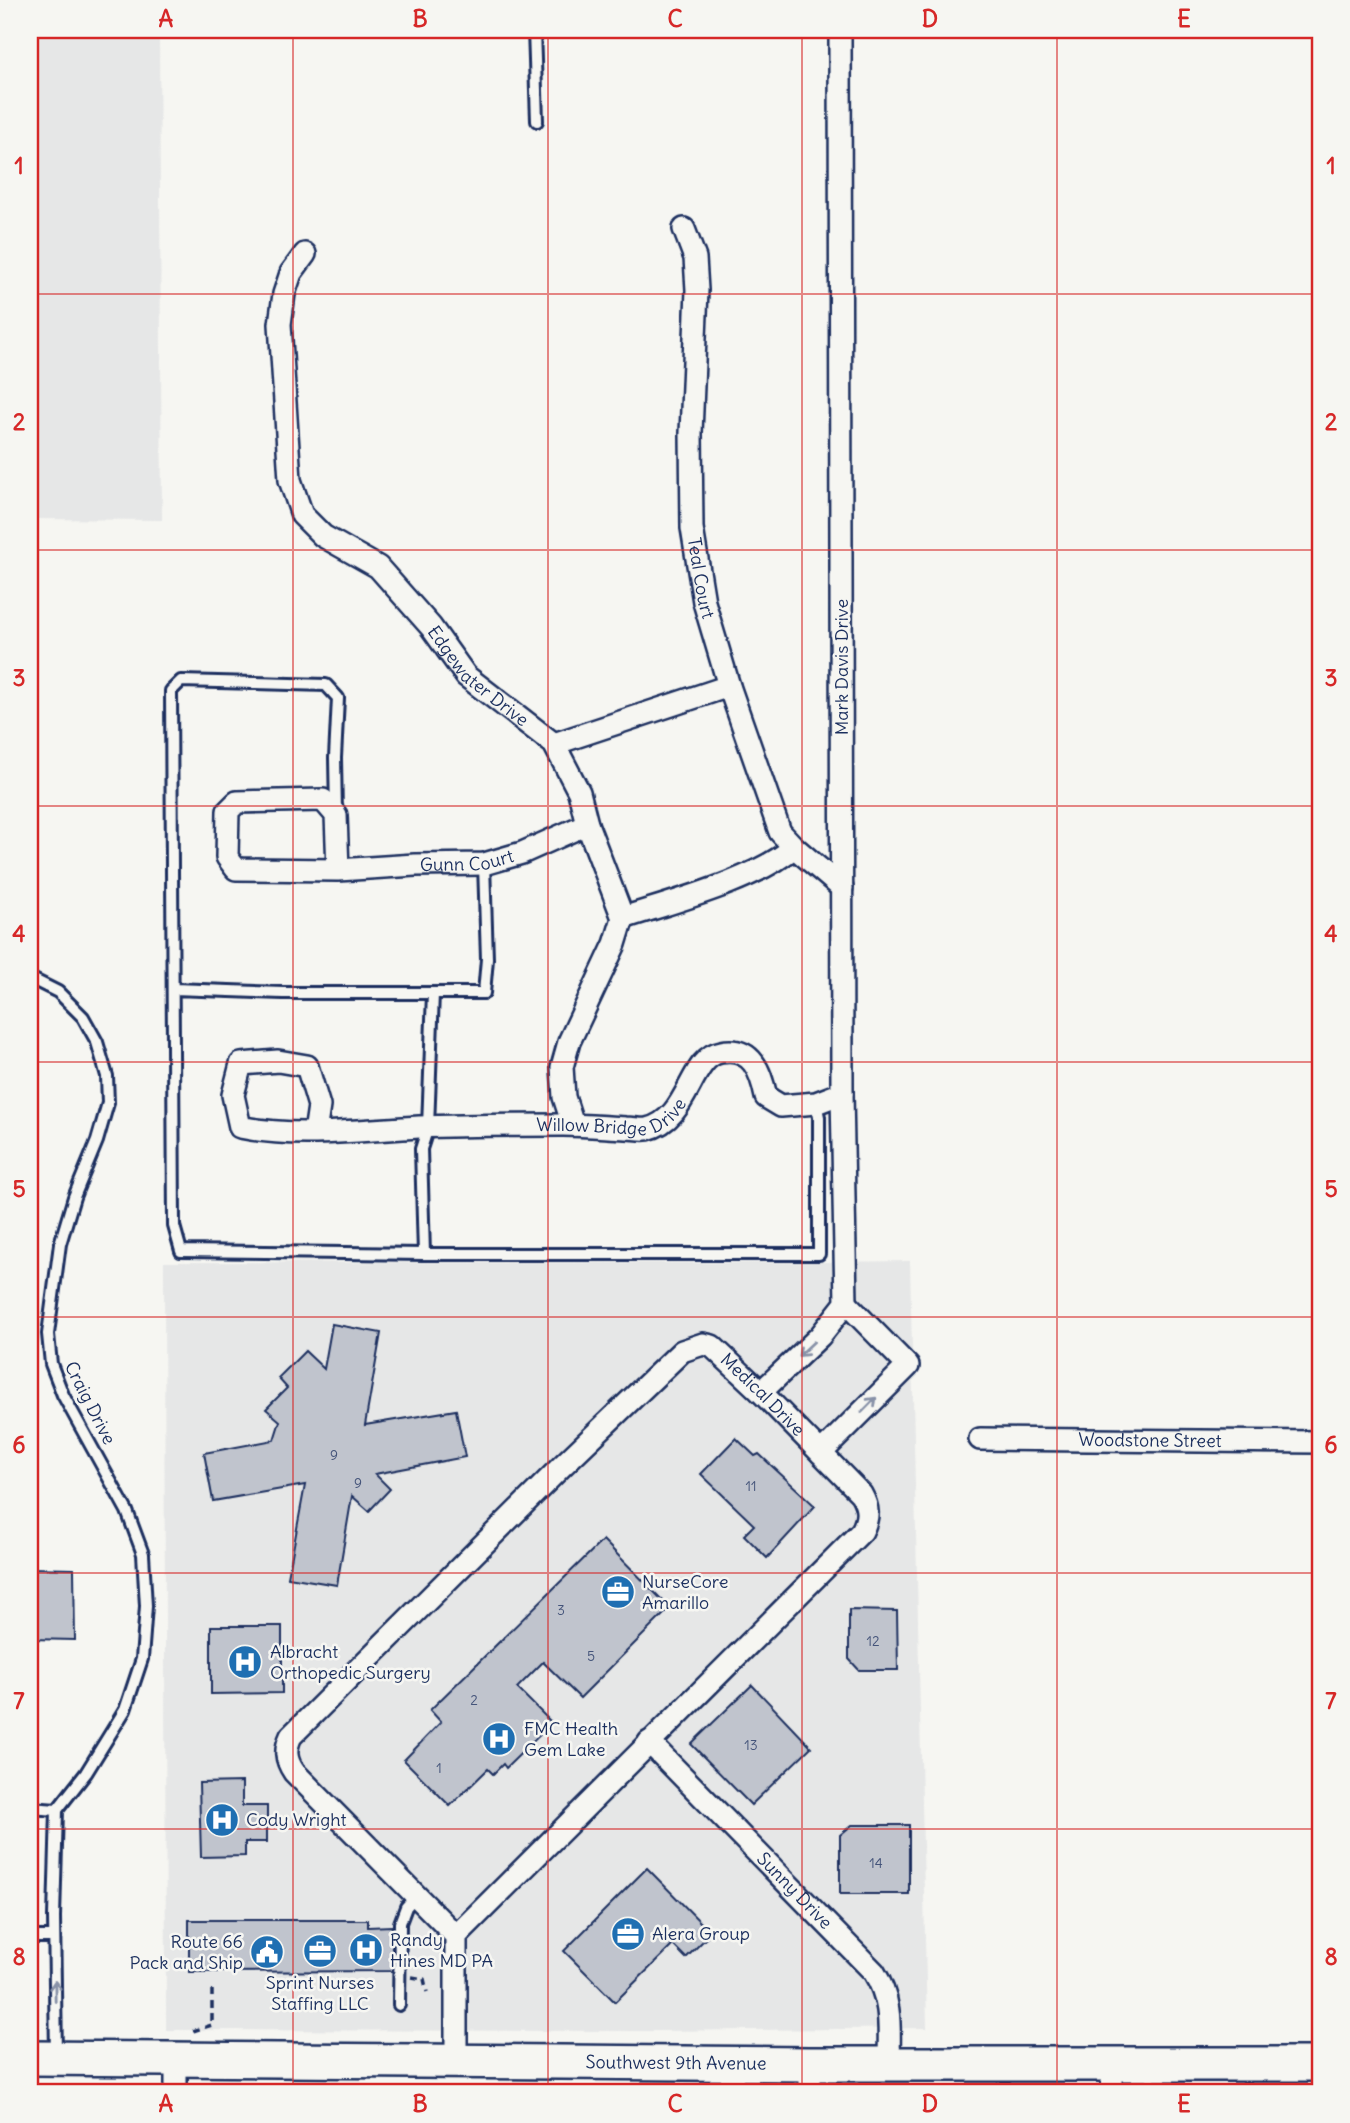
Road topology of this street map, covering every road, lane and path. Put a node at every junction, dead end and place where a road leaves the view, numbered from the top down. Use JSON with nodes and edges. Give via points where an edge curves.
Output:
{"nodes":[{"id":1,"x":534,"y":30,"type":"edge"},
{"id":2,"x":840,"y":30,"type":"edge"},
{"id":3,"x":537,"y":121,"type":"dead end"},
{"id":4,"x":684,"y":229,"type":"dead end"},
{"id":5,"x":305,"y":254,"type":"dead end"},
{"id":6,"x":729,"y":686,"type":"junction"},
{"id":7,"x":554,"y":744,"type":"junction"},
{"id":8,"x":336,"y":815,"type":"junction"},
{"id":9,"x":587,"y":824,"type":"junction"},
{"id":10,"x":794,"y":847,"type":"junction"},
{"id":11,"x":484,"y":864,"type":"junction"},
{"id":12,"x":338,"y":870,"type":"junction"},
{"id":13,"x":842,"y":888,"type":"junction"},
{"id":14,"x":623,"y":918,"type":"junction"},
{"id":15,"x":30,"y":978,"type":"edge"},
{"id":16,"x":174,"y":989,"type":"junction"},
{"id":17,"x":433,"y":993,"type":"junction"},
{"id":18,"x":842,"y":1093,"type":"junction"},
{"id":19,"x":816,"y":1103,"type":"junction"},
{"id":20,"x":573,"y":1125,"type":"junction"},
{"id":21,"x":428,"y":1127,"type":"junction"},
{"id":22,"x":315,"y":1133,"type":"junction"},
{"id":23,"x":424,"y":1254,"type":"junction"},
{"id":24,"x":846,"y":1303,"type":"junction"},
{"id":25,"x":761,"y":1392,"type":"junction"},
{"id":26,"x":980,"y":1439,"type":"dead end"},
{"id":27,"x":1320,"y":1442,"type":"edge"},
{"id":28,"x":821,"y":1454,"type":"junction"},
{"id":29,"x":649,"y":1742,"type":"junction"},
{"id":30,"x":30,"y":1808,"type":"edge"},
{"id":31,"x":57,"y":1810,"type":"junction"},
{"id":32,"x":416,"y":1896,"type":"junction"},
{"id":33,"x":456,"y":1936,"type":"junction"},
{"id":34,"x":30,"y":1937,"type":"edge"},
{"id":35,"x":54,"y":1937,"type":"junction"},
{"id":36,"x":424,"y":1979,"type":"dead end"},
{"id":37,"x":212,"y":1984,"type":"dead end"},
{"id":38,"x":427,"y":1992,"type":"dead end"},
{"id":39,"x":400,"y":2005,"type":"dead end"},
{"id":40,"x":183,"y":2046,"type":"junction"},
{"id":41,"x":43,"y":2059,"type":"edge"},
{"id":42,"x":456,"y":2062,"type":"junction"},
{"id":43,"x":890,"y":2063,"type":"junction"},
{"id":44,"x":1320,"y":2064,"type":"edge"},
{"id":45,"x":1112,"y":2078,"type":"edge"},
{"id":46,"x":810,"y":2079,"type":"edge"},
{"id":47,"x":176,"y":2093,"type":"edge"}],
"edges":[{"from":1,"to":3,"type":"lane"},
{"from":2,"to":13,"type":"street","name":"Mark Davis Drive"},
{"from":4,"to":6,"type":"street","name":"Teal Court","via":[[695,258],[697,290],[692,528],[704,602]]},
{"from":5,"to":7,"type":"street","name":"Edgewater Drive","via":[[291,273],[281,324],[290,480],[302,514],[323,536],[378,567],[431,627],[466,676]]},
{"from":6,"to":7,"type":"street"},
{"from":6,"to":10,"type":"street","name":"Teal Court","via":[[780,832]]},
{"from":7,"to":9,"type":"street","name":"Edgewater Drive","via":[[579,792]]},
{"from":8,"to":12,"type":"street"},
{"from":8,"to":12,"type":"street","name":"Gunn Court","via":[[323,800],[237,802],[228,811],[227,857],[236,869]]},
{"from":8,"to":16,"type":"lane","via":[[338,698],[326,685],[181,681],[171,691]]},
{"from":9,"to":11,"type":"street","name":"Gunn Court","via":[[522,853]]},
{"from":9,"to":14,"type":"street","name":"Edgewater Drive"},
{"from":10,"to":13,"type":"street","name":"Teal Court"},
{"from":10,"to":14,"type":"street","via":[[780,860],[741,878]]},
{"from":11,"to":12,"type":"street","name":"Gunn Court"},
{"from":11,"to":17,"type":"lane","via":[[484,993]]},
{"from":13,"to":18,"type":"street","name":"Mark Davis Drive"},
{"from":14,"to":20,"type":"street","via":[[562,1067],[564,1097]]},
{"from":15,"to":31,"type":"lane","name":"Craig Drive","via":[[58,992],[83,1017],[97,1042],[107,1076],[105,1115],[60,1244],[48,1334],[51,1364],[63,1395],[127,1511],[143,1554],[146,1606],[142,1659],[125,1710]]},
{"from":16,"to":17,"type":"lane"},
{"from":16,"to":23,"type":"lane","via":[[174,1226],[181,1251]]},
{"from":17,"to":21,"type":"lane"},
{"from":18,"to":19,"type":"street","name":"Willow Bridge Drive"},
{"from":18,"to":24,"type":"street","name":"Mark Davis Drive"},
{"from":19,"to":20,"type":"street","name":"Willow Bridge Drive","via":[[781,1106],[766,1097],[762,1074],[751,1058],[735,1051],[719,1052],[703,1061],[669,1119],[646,1129]]},
{"from":19,"to":23,"type":"lane","via":[[819,1254]]},
{"from":20,"to":21,"type":"street","name":"Willow Bridge Drive"},
{"from":21,"to":22,"type":"street","name":"Willow Bridge Drive"},
{"from":21,"to":23,"type":"lane","via":[[421,1149]]},
{"from":22,"to":22,"type":"street","name":"Willow Bridge Drive","via":[[270,1133],[240,1127],[233,1095],[241,1064],[278,1061],[307,1066],[319,1106]]},
{"from":24,"to":25,"type":"street","one_way":true,"via":[[820,1336]]},
{"from":28,"to":24,"type":"street","one_way":true,"via":[[908,1366]]},
{"from":25,"to":28,"type":"street","name":"Medical Drive"},
{"from":25,"to":32,"type":"street","name":"Medical Drive","via":[[712,1346],[682,1351],[291,1736],[286,1756],[294,1772]]},
{"from":26,"to":27,"type":"street","name":"Woodstone Street"},
{"from":28,"to":29,"type":"street","name":"Medical Drive","via":[[866,1503],[862,1531]]},
{"from":29,"to":33,"type":"street","name":"Medical Drive"},
{"from":29,"to":43,"type":"street","name":"Sunny Drive","via":[[874,1972],[888,2000]]},
{"from":30,"to":31,"type":"lane"},
{"from":31,"to":35,"type":"lane"},
{"from":32,"to":33,"type":"street","name":"Medical Drive"},
{"from":32,"to":39,"type":"lane","via":[[405,1907],[400,1923]]},
{"from":33,"to":42,"type":"street"},
{"from":34,"to":35,"type":"lane"},
{"from":41,"to":35,"type":"lane","one_way":true},
{"from":36,"to":38,"type":"path"},
{"from":37,"to":40,"type":"path","via":[[212,2025]]},
{"from":40,"to":41,"type":"main road","name":"Southwest 9th Avenue"},
{"from":40,"to":42,"type":"main road","name":"Southwest 9th Avenue"},
{"from":40,"to":47,"type":"street"},
{"from":42,"to":46,"type":"main road","name":"Southwest 9th Avenue"},
{"from":43,"to":45,"type":"main road","name":"Southwest 9th Avenue"},
{"from":43,"to":46,"type":"main road","name":"Southwest 9th Avenue"},
{"from":44,"to":45,"type":"main road","name":"Southwest 9th Avenue"}]}
